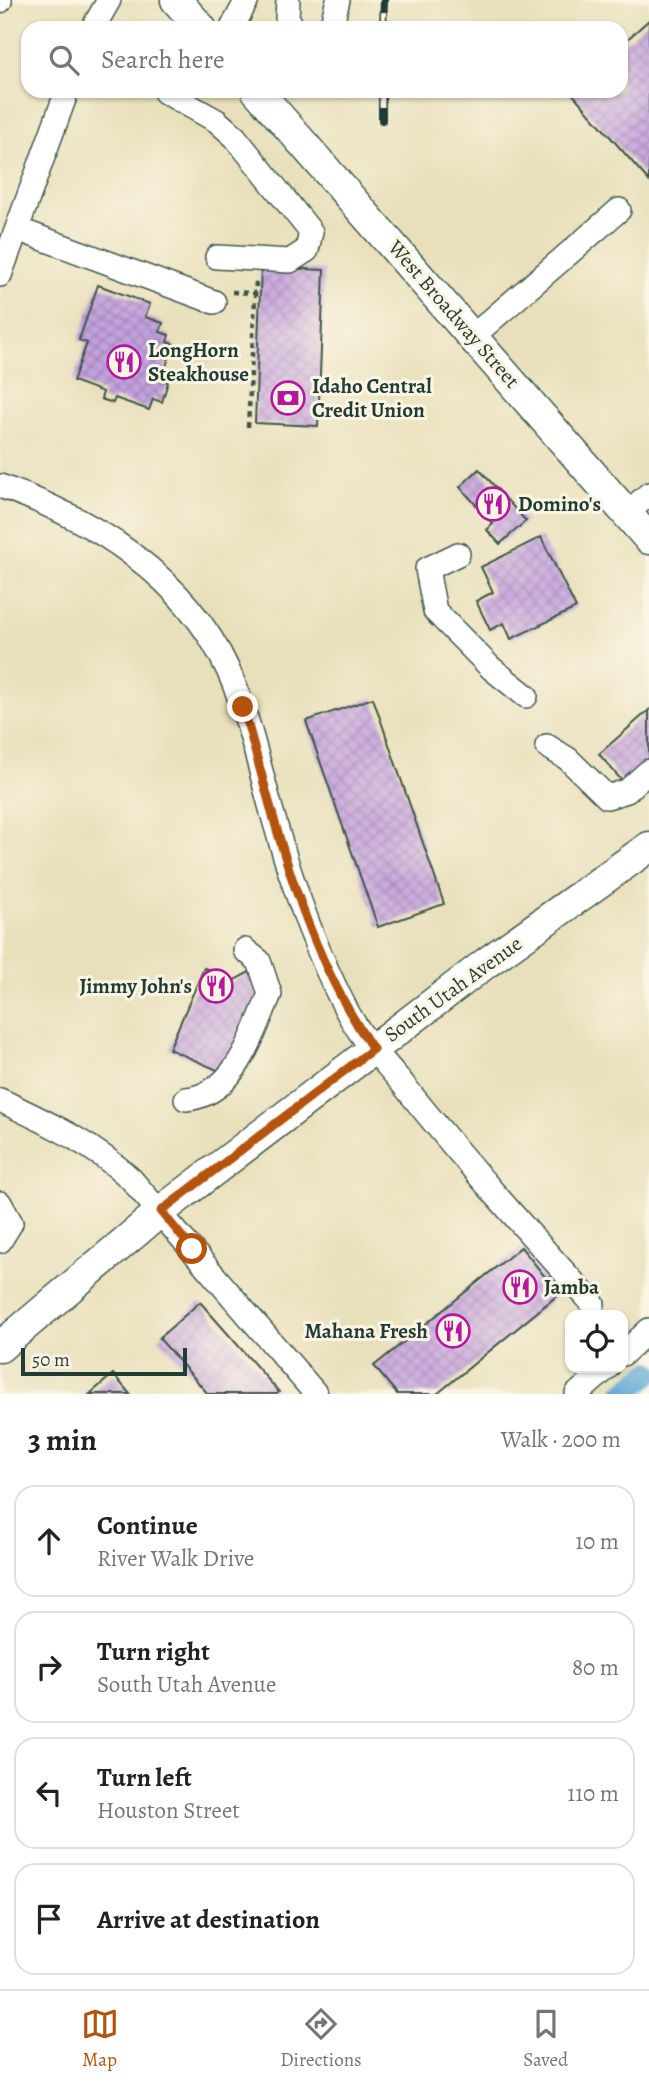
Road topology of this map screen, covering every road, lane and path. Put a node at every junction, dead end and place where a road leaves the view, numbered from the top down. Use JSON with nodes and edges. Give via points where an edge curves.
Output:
{"nodes":[{"id":1,"x":109,"y":0,"type":"edge"},
{"id":2,"x":176,"y":0,"type":"edge"},
{"id":3,"x":247,"y":0,"type":"edge"},
{"id":4,"x":328,"y":0,"type":"edge"},
{"id":5,"x":338,"y":0,"type":"edge"},
{"id":6,"x":97,"y":21,"type":"edge"},
{"id":7,"x":195,"y":21,"type":"edge"},
{"id":8,"x":236,"y":21,"type":"edge"},
{"id":9,"x":329,"y":21,"type":"edge"},
{"id":10,"x":331,"y":21,"type":"edge"},
{"id":11,"x":64,"y":98,"type":"edge"},
{"id":12,"x":176,"y":98,"type":"edge"},
{"id":13,"x":270,"y":98,"type":"edge"},
{"id":14,"x":619,"y":210,"type":"dead end"},
{"id":15,"x":17,"y":229,"type":"junction"},
{"id":16,"x":217,"y":257,"type":"dead end"},
{"id":17,"x":0,"y":275,"type":"edge"},
{"id":18,"x":256,"y":279,"type":"dead end"},
{"id":19,"x":245,"y":292,"type":"dead end"},
{"id":20,"x":256,"y":293,"type":"junction"},
{"id":21,"x":214,"y":302,"type":"dead end"},
{"id":22,"x":473,"y":336,"type":"junction"},
{"id":23,"x":248,"y":427,"type":"dead end"},
{"id":24,"x":0,"y":486,"type":"edge"},
{"id":25,"x":638,"y":503,"type":"edge"},
{"id":26,"x":649,"y":539,"type":"edge"},
{"id":27,"x":458,"y":554,"type":"dead end"},
{"id":28,"x":526,"y":696,"type":"dead end"},
{"id":29,"x":547,"y":746,"type":"dead end"},
{"id":30,"x":649,"y":771,"type":"edge"},
{"id":31,"x":646,"y":855,"type":"edge"},
{"id":32,"x":245,"y":950,"type":"dead end"},
{"id":33,"x":373,"y":1049,"type":"junction"},
{"id":34,"x":186,"y":1099,"type":"dead end"},
{"id":35,"x":1,"y":1102,"type":"edge"},
{"id":36,"x":0,"y":1203,"type":"edge"},
{"id":37,"x":161,"y":1211,"type":"junction"},
{"id":38,"x":0,"y":1241,"type":"edge"},
{"id":39,"x":593,"y":1304,"type":"dead end"},
{"id":40,"x":649,"y":1330,"type":"edge"},
{"id":41,"x":0,"y":1347,"type":"edge"},
{"id":42,"x":628,"y":1349,"type":"edge"},
{"id":43,"x":601,"y":1373,"type":"edge"},
{"id":44,"x":316,"y":1394,"type":"edge"},
{"id":45,"x":577,"y":1394,"type":"edge"}],
"edges":[{"from":1,"to":6,"type":"street"},
{"from":2,"to":7,"type":"main road"},
{"from":3,"to":8,"type":"street"},
{"from":4,"to":9,"type":"street"},
{"from":5,"to":10,"type":"street"},
{"from":11,"to":15,"type":"street"},
{"from":12,"to":16,"type":"street","via":[[235,137],[311,232],[307,250],[290,261]]},
{"from":13,"to":22,"type":"main road","name":"West Broadway Street"},
{"from":14,"to":22,"type":"street"},
{"from":15,"to":17,"type":"street"},
{"from":15,"to":21,"type":"street"},
{"from":18,"to":20,"type":"path"},
{"from":19,"to":20,"type":"path"},
{"from":20,"to":23,"type":"path"},
{"from":22,"to":25,"type":"main road","name":"West Broadway Street"},
{"from":24,"to":33,"type":"street","via":[[48,503],[107,536],[151,568],[197,620],[227,668],[243,707],[301,908],[324,965]]},
{"from":25,"to":26,"type":"main road","name":"West Broadway Street"},
{"from":27,"to":28,"type":"street","via":[[428,569],[435,611]]},
{"from":29,"to":30,"type":"street","via":[[568,759],[607,797],[627,791]]},
{"from":31,"to":33,"type":"main road","name":"South Utah Avenue","via":[[486,963]]},
{"from":32,"to":34,"type":"street","via":[[259,961],[270,994],[236,1069],[200,1098]]},
{"from":33,"to":37,"type":"main road","name":"South Utah Avenue"},
{"from":33,"to":39,"type":"street"},
{"from":35,"to":37,"type":"street","via":[[103,1153]]},
{"from":36,"to":38,"type":"street","via":[[11,1223]]},
{"from":37,"to":41,"type":"main road","name":"South Utah Avenue"},
{"from":37,"to":44,"type":"street"},
{"from":40,"to":42,"type":"street"},
{"from":43,"to":45,"type":"street"}]}
